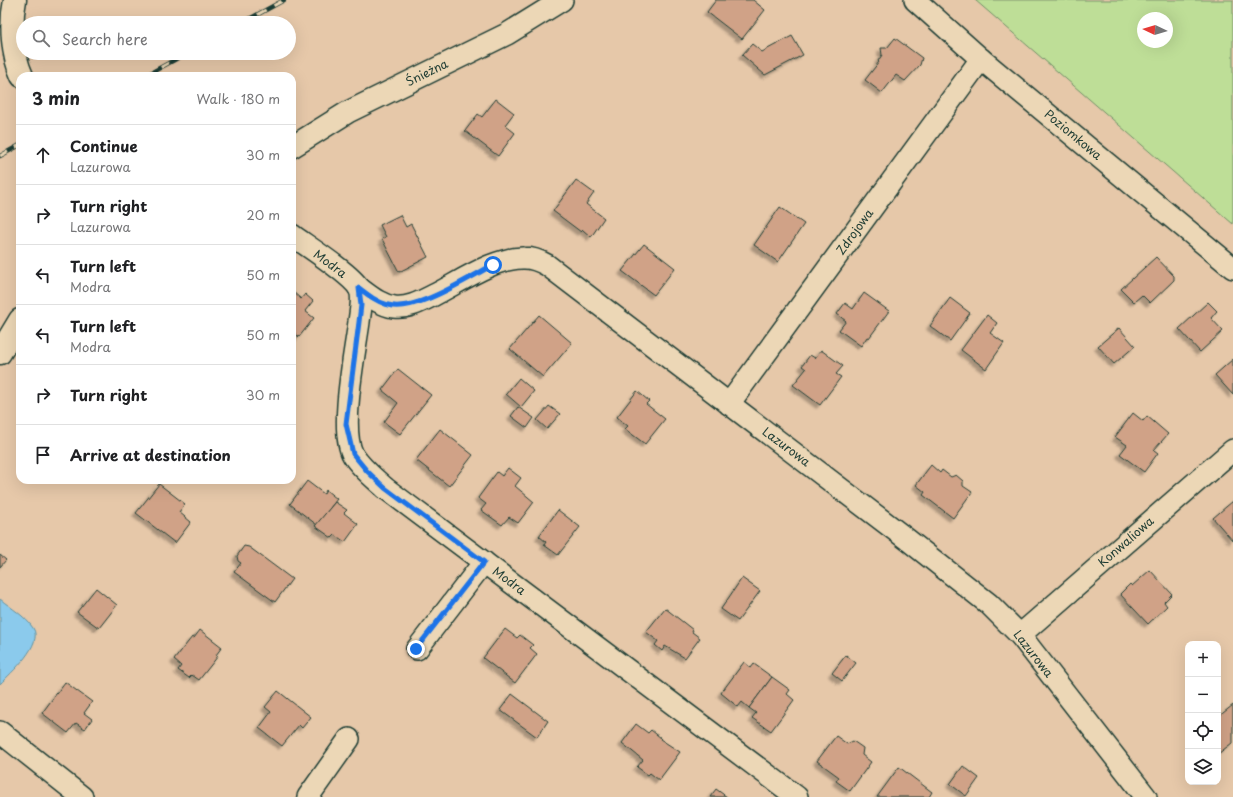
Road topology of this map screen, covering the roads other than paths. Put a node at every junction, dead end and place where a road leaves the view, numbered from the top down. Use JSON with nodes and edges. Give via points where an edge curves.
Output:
{"nodes":[{"id":1,"x":15,"y":0,"type":"edge"},
{"id":2,"x":562,"y":0,"type":"edge"},
{"id":3,"x":914,"y":0,"type":"edge"},
{"id":4,"x":16,"y":56,"type":"edge"},
{"id":5,"x":980,"y":59,"type":"junction"},
{"id":6,"x":17,"y":60,"type":"edge"},
{"id":7,"x":21,"y":72,"type":"edge"},
{"id":8,"x":296,"y":144,"type":"edge"},
{"id":9,"x":296,"y":238,"type":"edge"},
{"id":10,"x":1233,"y":268,"type":"edge"},
{"id":11,"x":359,"y":288,"type":"junction"},
{"id":12,"x":16,"y":326,"type":"edge"},
{"id":13,"x":0,"y":352,"type":"edge"},
{"id":14,"x":729,"y":404,"type":"junction"},
{"id":15,"x":1233,"y":450,"type":"edge"},
{"id":16,"x":484,"y":562,"type":"junction"},
{"id":17,"x":1020,"y":635,"type":"junction"},
{"id":18,"x":416,"y":649,"type":"dead end"},
{"id":19,"x":0,"y":732,"type":"edge"},
{"id":20,"x":349,"y":738,"type":"dead end"},
{"id":21,"x":82,"y":797,"type":"edge"},
{"id":22,"x":308,"y":797,"type":"edge"},
{"id":23,"x":797,"y":797,"type":"edge"},
{"id":24,"x":1146,"y":797,"type":"edge"}],
"edges":[{"from":1,"to":4,"type":"street","via":[[12,33]]},
{"from":2,"to":8,"type":"street","name":"Śnieżna","via":[[507,34],[348,112]]},
{"from":3,"to":5,"type":"street","name":"Poziomkowa"},
{"from":5,"to":10,"type":"street","name":"Poziomkowa"},
{"from":5,"to":14,"type":"street","name":"Zdrojowa"},
{"from":6,"to":7,"type":"street"},
{"from":9,"to":11,"type":"street","name":"Modra","via":[[345,274]]},
{"from":11,"to":14,"type":"street","name":"Lazurowa","via":[[387,305],[408,306],[424,301],[493,265],[516,258],[536,260],[547,265]]},
{"from":11,"to":16,"type":"street","name":"Modra","via":[[360,310],[346,424],[353,454],[385,488]]},
{"from":12,"to":13,"type":"street"},
{"from":14,"to":17,"type":"street","name":"Lazurowa","via":[[989,604]]},
{"from":15,"to":17,"type":"street","name":"Konwaliowa"},
{"from":16,"to":18,"type":"street"},
{"from":16,"to":23,"type":"street","name":"Modra"},
{"from":17,"to":24,"type":"street","name":"Lazurowa"},
{"from":19,"to":21,"type":"street"},
{"from":20,"to":22,"type":"street"}]}
